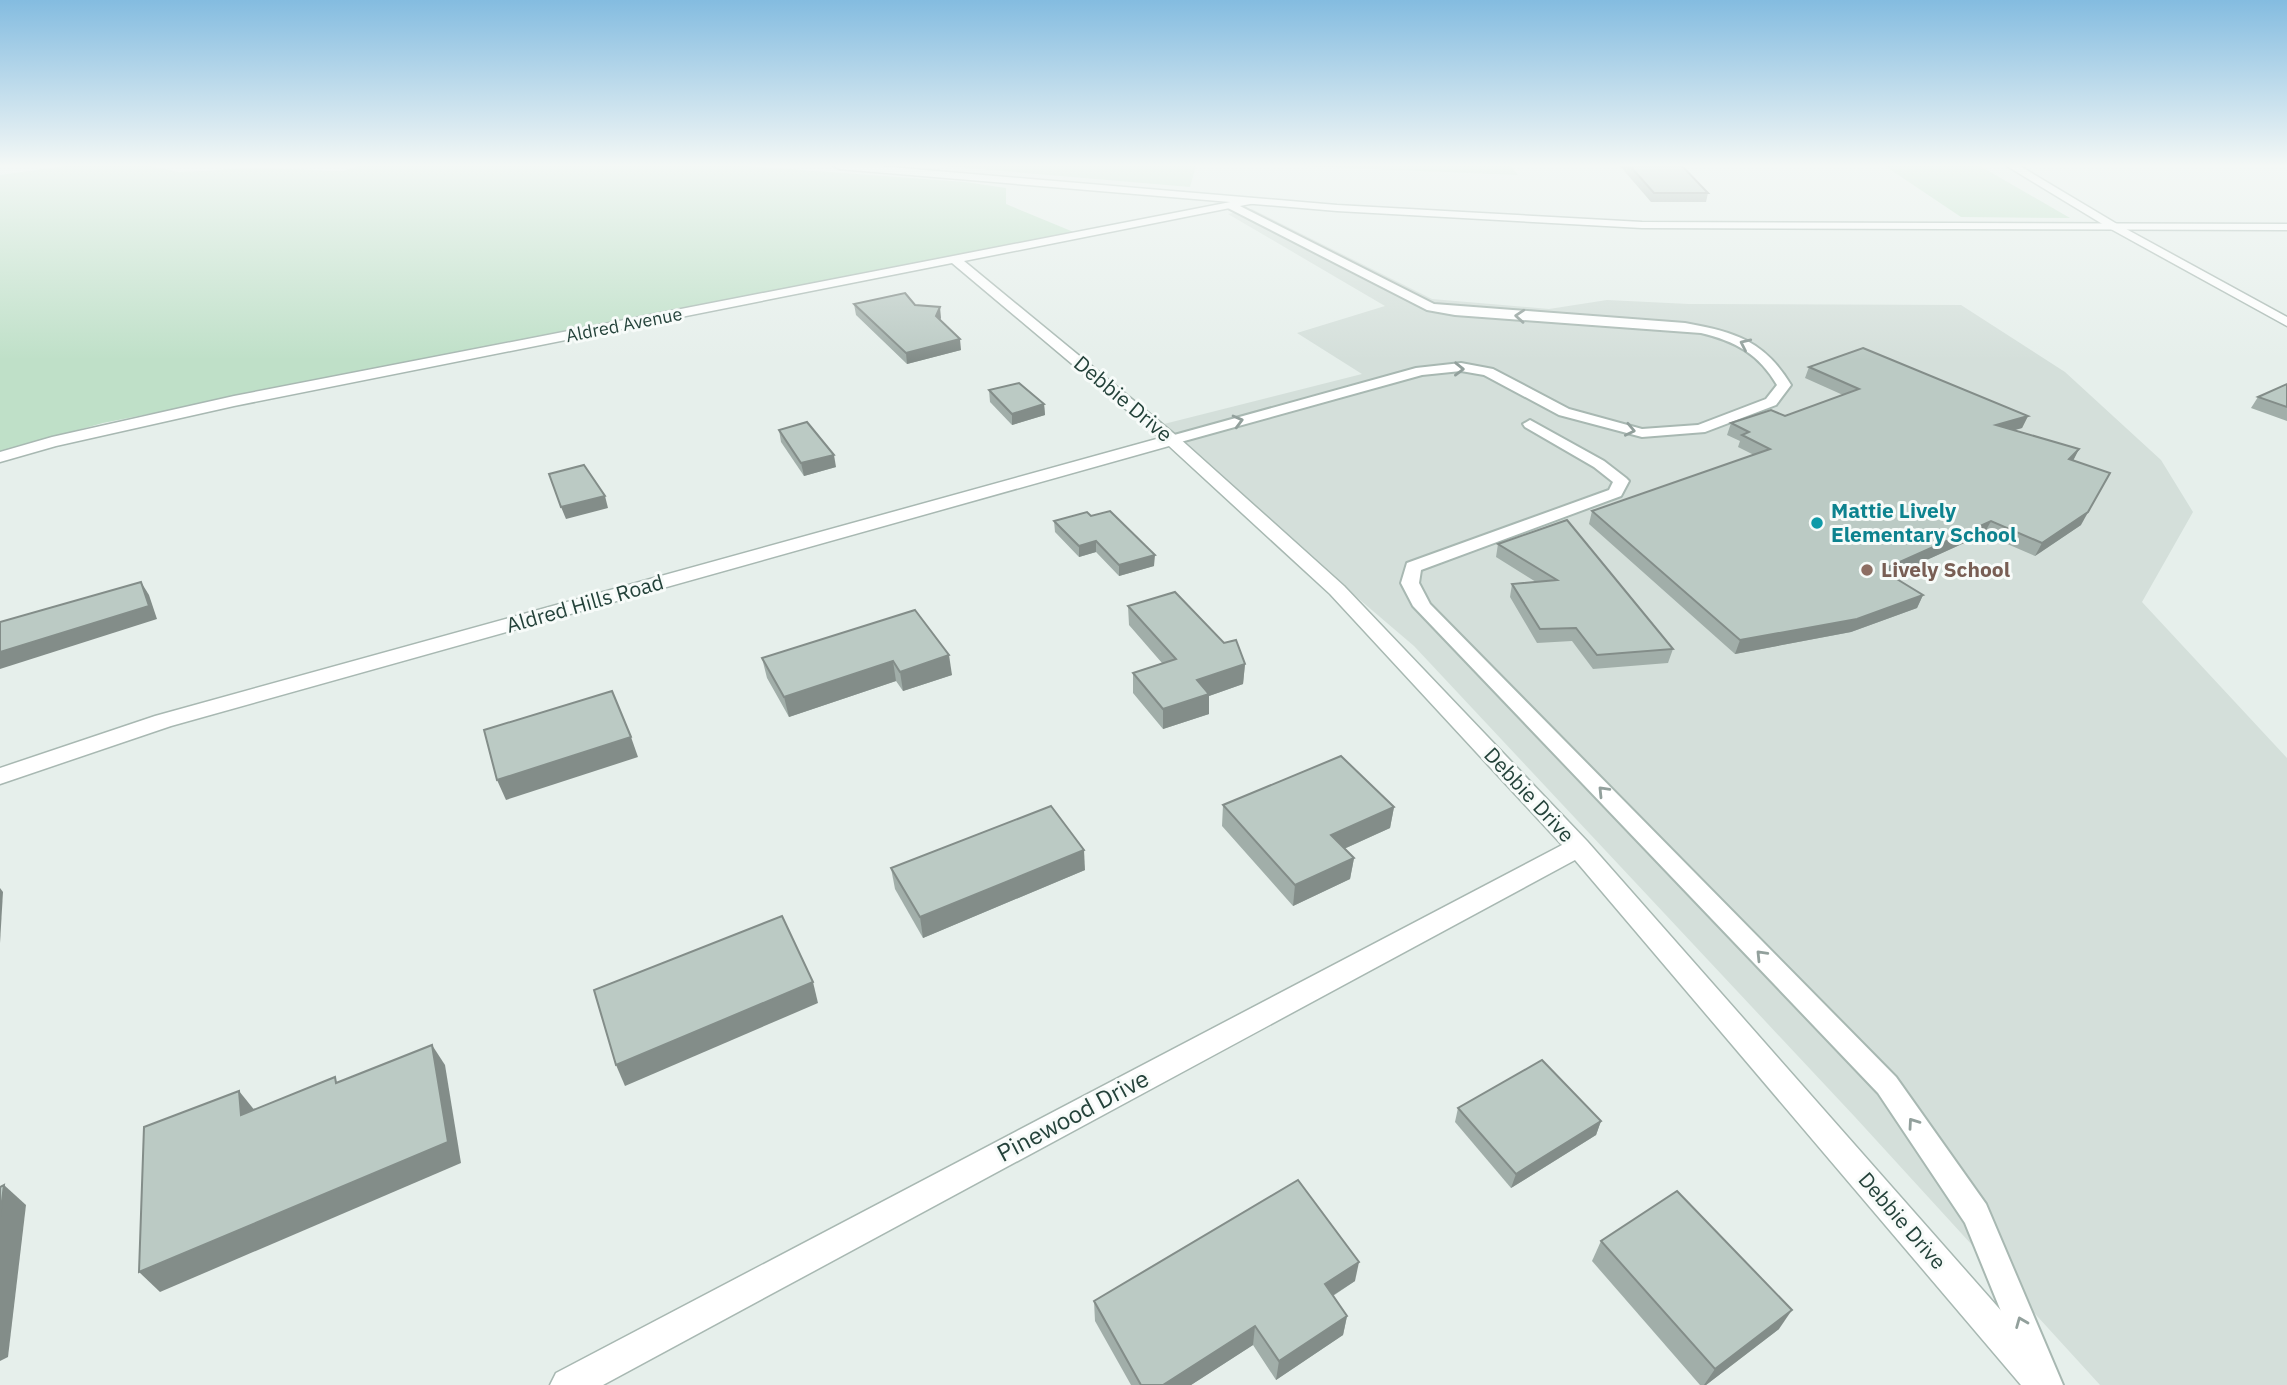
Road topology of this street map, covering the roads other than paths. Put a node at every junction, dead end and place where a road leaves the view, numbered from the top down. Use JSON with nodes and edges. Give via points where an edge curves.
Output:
{"nodes":[{"id":1,"x":1105,"y":231,"type":"edge"},
{"id":2,"x":1279,"y":231,"type":"edge"},
{"id":3,"x":2121,"y":231,"type":"edge"},
{"id":4,"x":956,"y":261,"type":"junction"},
{"id":5,"x":2287,"y":322,"type":"edge"},
{"id":6,"x":1564,"y":412,"type":"junction"},
{"id":7,"x":1172,"y":440,"type":"junction"},
{"id":8,"x":0,"y":457,"type":"edge"},
{"id":9,"x":0,"y":776,"type":"edge"},
{"id":10,"x":1578,"y":847,"type":"junction"},
{"id":11,"x":568,"y":1385,"type":"edge"},
{"id":12,"x":2046,"y":1385,"type":"edge"}],
"edges":[{"from":1,"to":4,"type":"street","name":"Aldred Avenue"},
{"from":6,"to":2,"type":"lane","one_way":true,"via":[[1642,433],[1700,429],[1771,402],[1784,384],[1759,350],[1720,332],[1431,307]]},
{"from":3,"to":5,"type":"street"},
{"from":4,"to":7,"type":"street","name":"Debbie Drive"},
{"from":4,"to":8,"type":"street","name":"Aldred Avenue","via":[[234,401]]},
{"from":7,"to":6,"type":"lane","one_way":true,"via":[[1421,371],[1461,367],[1488,372]]},
{"from":12,"to":6,"type":"lane","one_way":true,"via":[[1976,1214],[1887,1085],[1422,606],[1410,583],[1413,567],[1616,493],[1621,481],[1530,424]]},
{"from":7,"to":9,"type":"street","name":"Aldred Hills Road","via":[[163,721]]},
{"from":7,"to":10,"type":"street","name":"Debbie Drive","via":[[1337,590]]},
{"from":10,"to":11,"type":"street","name":"Pinewood Drive"},
{"from":10,"to":12,"type":"street","name":"Debbie Drive"}]}
